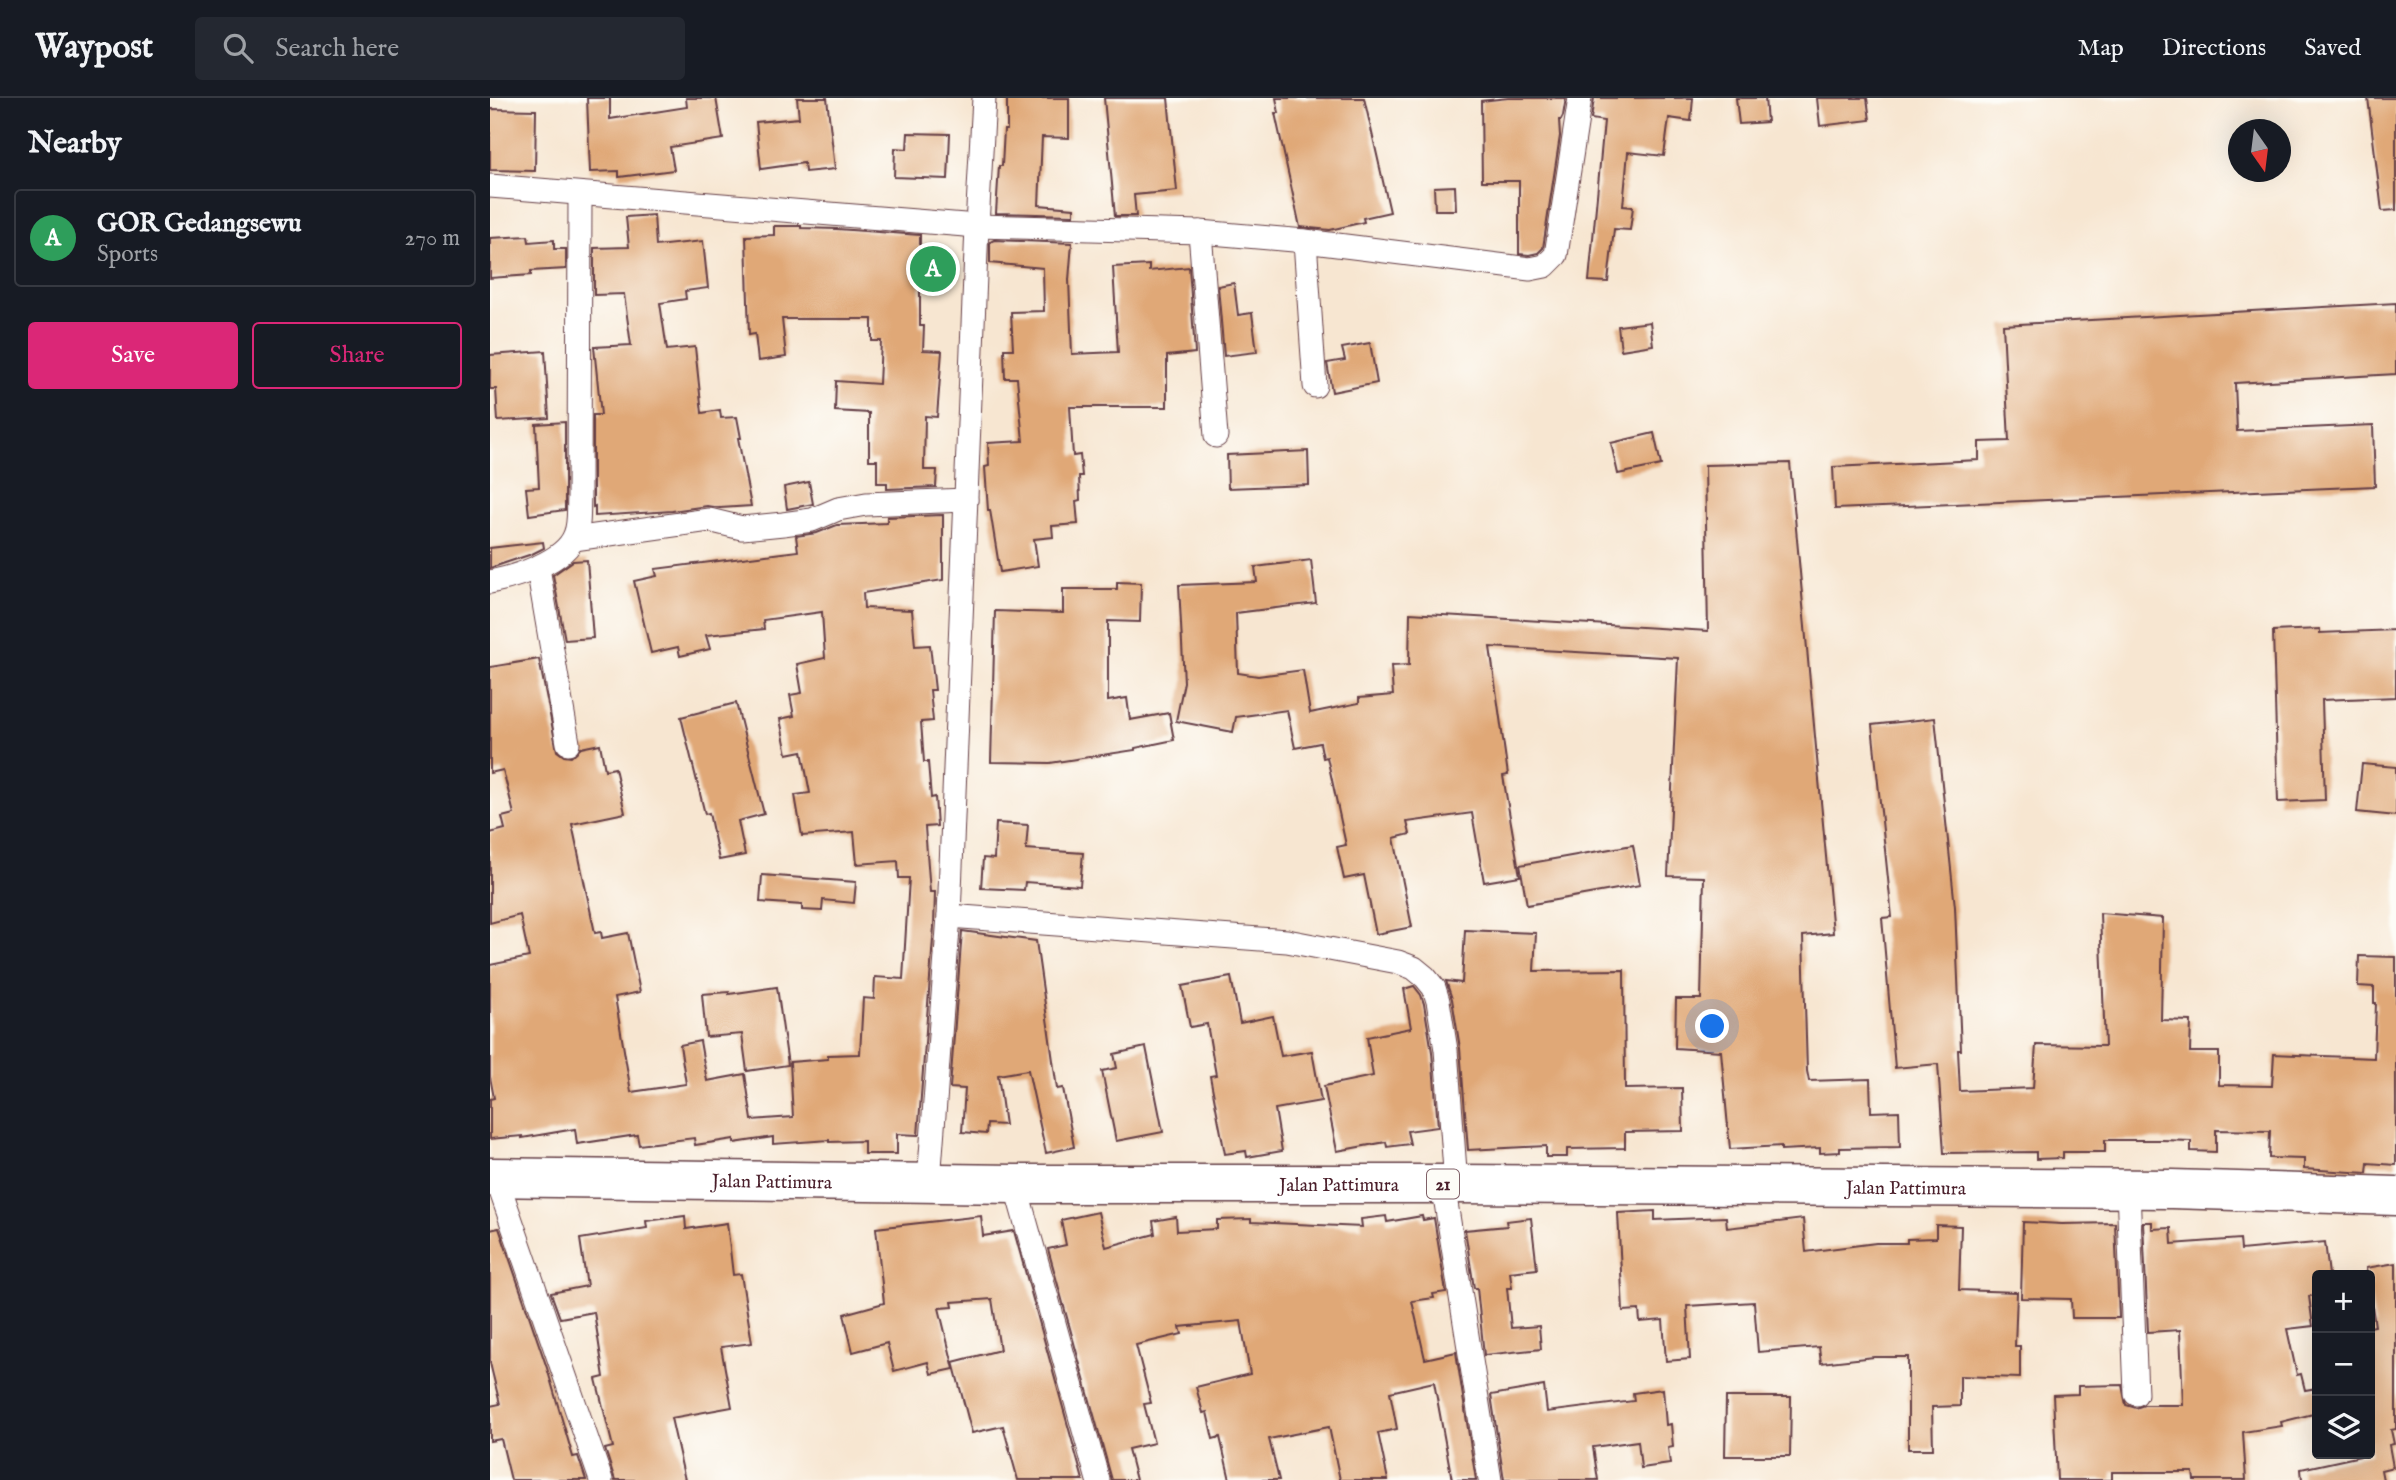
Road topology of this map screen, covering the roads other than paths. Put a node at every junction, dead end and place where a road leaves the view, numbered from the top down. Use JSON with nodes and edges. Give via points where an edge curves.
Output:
{"nodes":[{"id":1,"x":984,"y":98,"type":"edge"},
{"id":2,"x":1580,"y":98,"type":"edge"},
{"id":3,"x":490,"y":186,"type":"edge"},
{"id":4,"x":580,"y":195,"type":"junction"},
{"id":5,"x":976,"y":226,"type":"junction"},
{"id":6,"x":1200,"y":232,"type":"junction"},
{"id":7,"x":1305,"y":241,"type":"junction"},
{"id":8,"x":1315,"y":386,"type":"dead end"},
{"id":9,"x":1216,"y":436,"type":"dead end"},
{"id":10,"x":966,"y":500,"type":"junction"},
{"id":11,"x":574,"y":539,"type":"junction"},
{"id":12,"x":538,"y":568,"type":"junction"},
{"id":13,"x":490,"y":582,"type":"edge"},
{"id":14,"x":568,"y":743,"type":"dead end"},
{"id":15,"x":948,"y":916,"type":"junction"},
{"id":16,"x":493,"y":1177,"type":"edge"},
{"id":17,"x":929,"y":1181,"type":"junction"},
{"id":18,"x":1016,"y":1184,"type":"junction"},
{"id":19,"x":1449,"y":1184,"type":"junction"},
{"id":20,"x":2127,"y":1189,"type":"junction"},
{"id":21,"x":2396,"y":1196,"type":"edge"},
{"id":22,"x":2136,"y":1394,"type":"dead end"},
{"id":23,"x":601,"y":1480,"type":"edge"},
{"id":24,"x":1098,"y":1480,"type":"edge"},
{"id":25,"x":1490,"y":1480,"type":"edge"}],
"edges":[{"from":1,"to":5,"type":"street"},
{"from":2,"to":7,"type":"street","via":[[1556,255],[1545,266],[1530,269]]},
{"from":3,"to":4,"type":"street"},
{"from":4,"to":5,"type":"street"},
{"from":4,"to":11,"type":"street","via":[[579,497]]},
{"from":5,"to":6,"type":"street"},
{"from":5,"to":10,"type":"street"},
{"from":6,"to":7,"type":"street"},
{"from":6,"to":9,"type":"street"},
{"from":7,"to":8,"type":"street"},
{"from":10,"to":11,"type":"street","via":[[866,504],[812,520],[773,525],[742,528],[709,520]]},
{"from":10,"to":15,"type":"street"},
{"from":11,"to":12,"type":"street"},
{"from":12,"to":13,"type":"street"},
{"from":12,"to":14,"type":"street"},
{"from":15,"to":17,"type":"street"},
{"from":15,"to":19,"type":"street","via":[[1287,941],[1414,968],[1434,988],[1446,1050]]},
{"from":16,"to":17,"type":"highway","name":"Jalan Pattimura","number":"21"},
{"from":16,"to":23,"type":"street"},
{"from":17,"to":18,"type":"highway","name":"Jalan Pattimura","number":"21"},
{"from":18,"to":19,"type":"highway","name":"Jalan Pattimura","number":"21"},
{"from":18,"to":24,"type":"street"},
{"from":19,"to":20,"type":"highway","name":"Jalan Pattimura","number":"21"},
{"from":19,"to":25,"type":"street"},
{"from":20,"to":21,"type":"highway","name":"Jalan Pattimura","number":"21"},
{"from":20,"to":22,"type":"street"}]}
